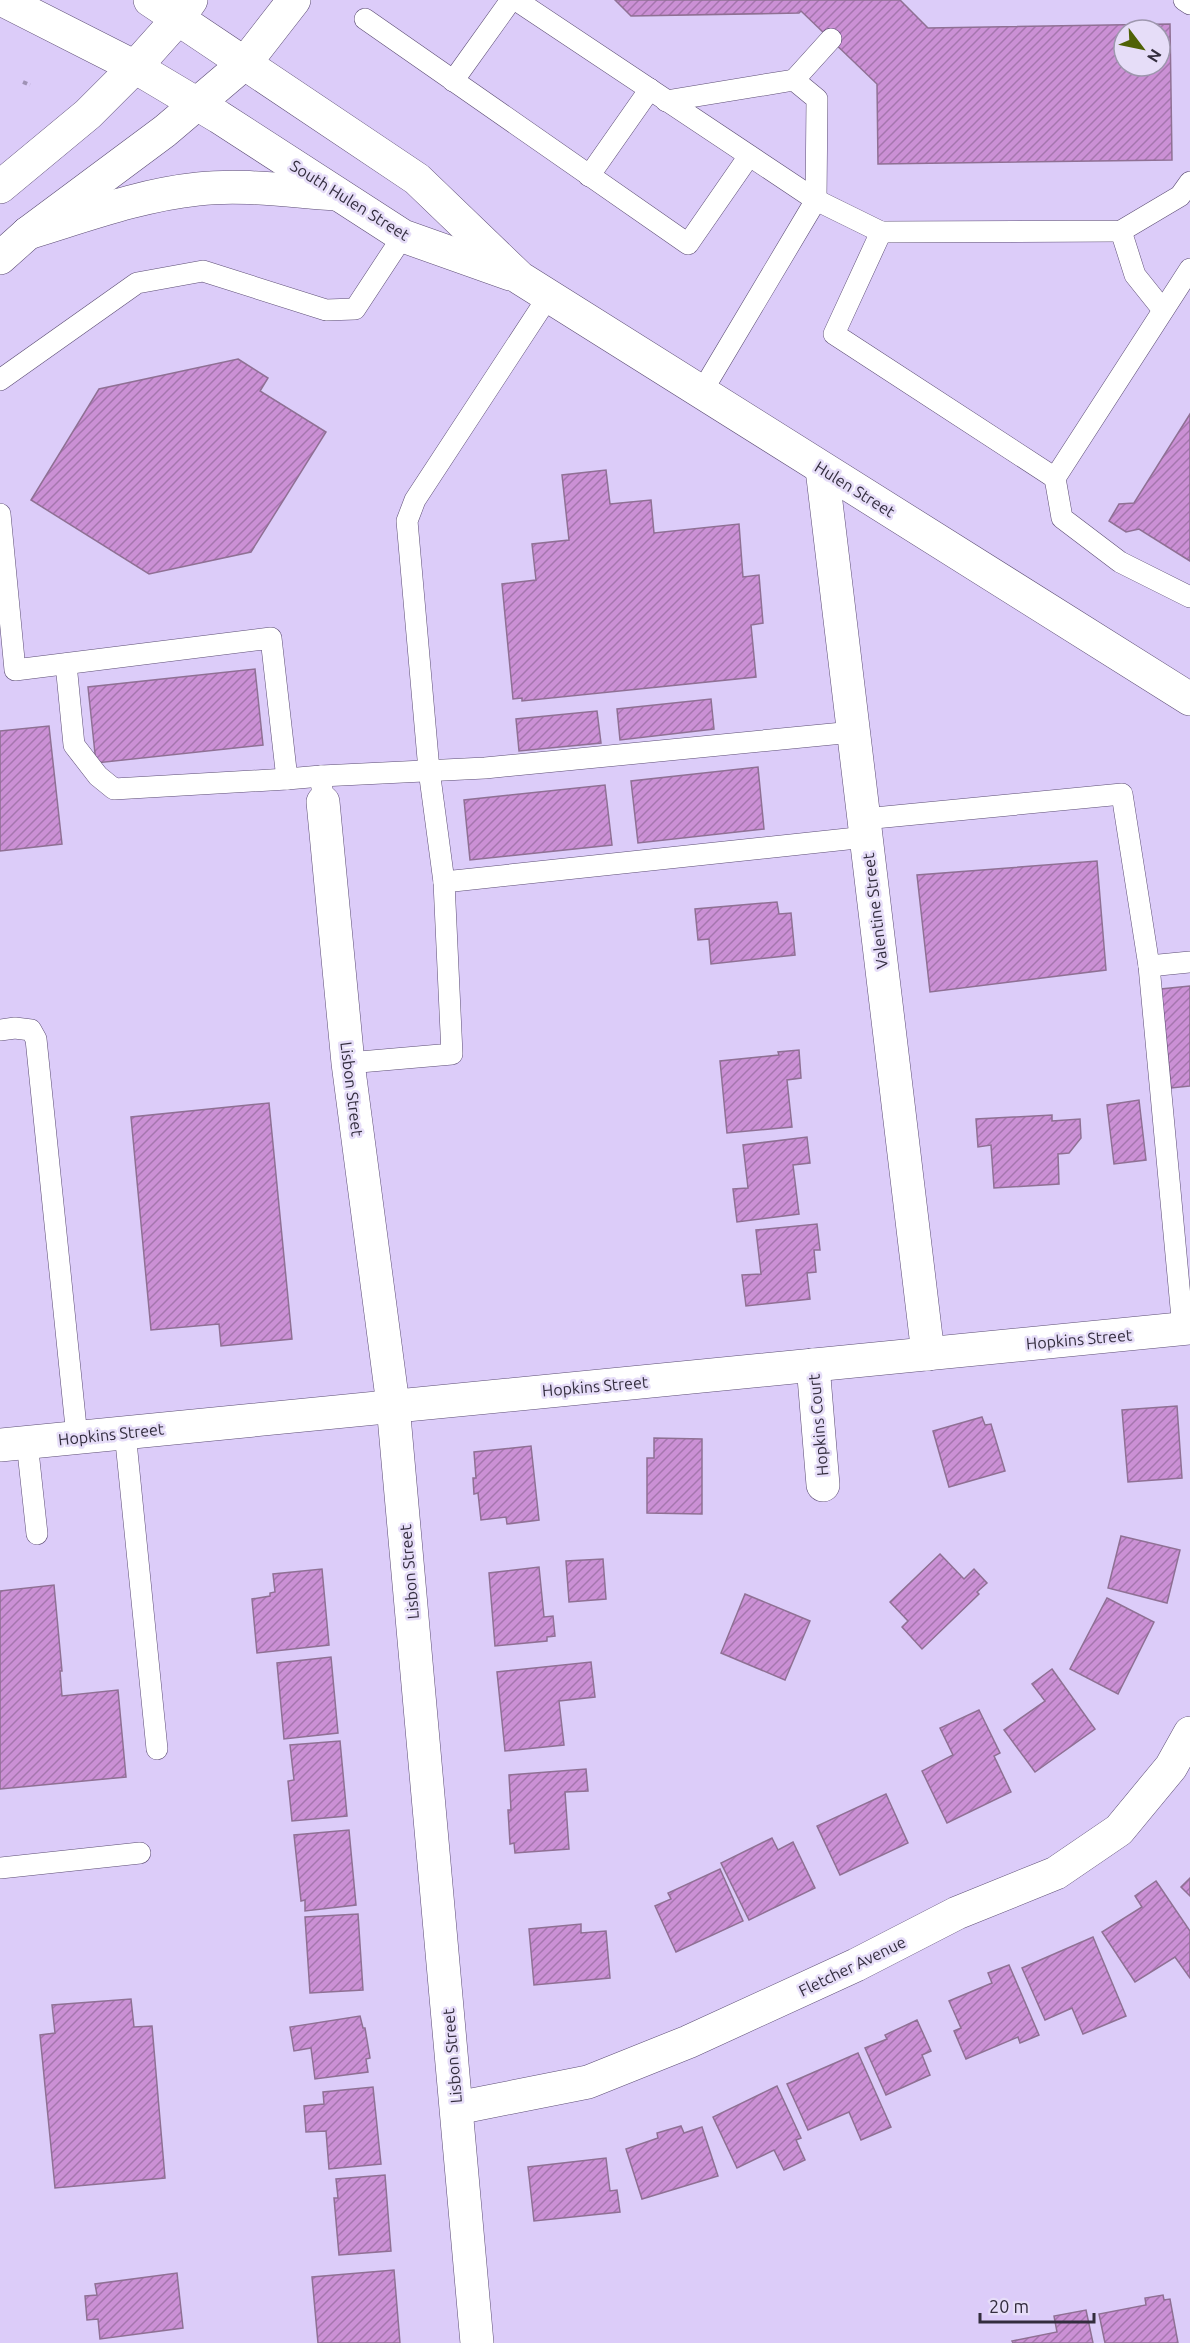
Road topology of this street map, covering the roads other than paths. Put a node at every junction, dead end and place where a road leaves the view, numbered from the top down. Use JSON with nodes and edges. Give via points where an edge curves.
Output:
{"nodes":[{"id":1,"x":3,"y":0,"type":"edge"},
{"id":2,"x":150,"y":0,"type":"edge"},
{"id":3,"x":294,"y":0,"type":"edge"},
{"id":4,"x":511,"y":0,"type":"edge"},
{"id":5,"x":516,"y":0,"type":"edge"},
{"id":6,"x":1184,"y":0,"type":"edge"},
{"id":7,"x":1190,"y":4,"type":"edge"},
{"id":8,"x":176,"y":7,"type":"edge"},
{"id":9,"x":365,"y":19,"type":"dead end"},
{"id":10,"x":831,"y":39,"type":"dead end"},
{"id":11,"x":245,"y":63,"type":"junction"},
{"id":12,"x":135,"y":67,"type":"junction"},
{"id":13,"x":794,"y":80,"type":"junction"},
{"id":14,"x":453,"y":81,"type":"junction"},
{"id":15,"x":658,"y":95,"type":"junction"},
{"id":16,"x":198,"y":104,"type":"junction"},
{"id":17,"x":749,"y":156,"type":"junction"},
{"id":18,"x":589,"y":176,"type":"junction"},
{"id":19,"x":1190,"y":183,"type":"edge"},
{"id":20,"x":0,"y":187,"type":"edge"},
{"id":21,"x":338,"y":195,"type":"junction"},
{"id":22,"x":816,"y":200,"type":"junction"},
{"id":23,"x":1121,"y":231,"type":"junction"},
{"id":24,"x":881,"y":232,"type":"junction"},
{"id":25,"x":28,"y":233,"type":"junction"},
{"id":26,"x":403,"y":236,"type":"junction"},
{"id":27,"x":0,"y":258,"type":"edge"},
{"id":28,"x":1190,"y":269,"type":"edge"},
{"id":29,"x":520,"y":278,"type":"junction"},
{"id":30,"x":548,"y":297,"type":"junction"},
{"id":31,"x":1163,"y":310,"type":"junction"},
{"id":32,"x":0,"y":380,"type":"edge"},
{"id":33,"x":701,"y":393,"type":"junction"},
{"id":34,"x":822,"y":469,"type":"junction"},
{"id":35,"x":1055,"y":478,"type":"junction"},
{"id":36,"x":0,"y":514,"type":"edge"},
{"id":37,"x":1190,"y":597,"type":"edge"},
{"id":38,"x":66,"y":664,"type":"junction"},
{"id":39,"x":8,"y":674,"type":"edge"},
{"id":40,"x":1190,"y":699,"type":"edge"},
{"id":41,"x":853,"y":732,"type":"junction"},
{"id":42,"x":429,"y":770,"type":"junction"},
{"id":43,"x":287,"y":779,"type":"junction"},
{"id":44,"x":322,"y":789,"type":"junction"},
{"id":45,"x":865,"y":828,"type":"junction"},
{"id":46,"x":444,"y":882,"type":"junction"},
{"id":47,"x":1190,"y":962,"type":"edge"},
{"id":48,"x":1149,"y":966,"type":"junction"},
{"id":49,"x":0,"y":1030,"type":"edge"},
{"id":50,"x":348,"y":1063,"type":"junction"},
{"id":51,"x":1180,"y":1200,"type":"edge"},
{"id":52,"x":1186,"y":1329,"type":"edge"},
{"id":53,"x":928,"y":1354,"type":"junction"},
{"id":54,"x":813,"y":1365,"type":"junction"},
{"id":55,"x":393,"y":1405,"type":"junction"},
{"id":56,"x":125,"y":1432,"type":"junction"},
{"id":57,"x":77,"y":1437,"type":"junction"},
{"id":58,"x":13,"y":1443,"type":"edge"},
{"id":59,"x":823,"y":1485,"type":"dead end"},
{"id":60,"x":37,"y":1534,"type":"dead end"},
{"id":61,"x":1190,"y":1733,"type":"edge"},
{"id":62,"x":157,"y":1749,"type":"dead end"},
{"id":63,"x":140,"y":1853,"type":"dead end"},
{"id":64,"x":0,"y":1868,"type":"edge"},
{"id":65,"x":457,"y":2108,"type":"junction"},
{"id":66,"x":477,"y":2343,"type":"edge"}],
"edges":[{"from":1,"to":12,"type":"street","name":"South Hulen Street"},
{"from":2,"to":8,"type":"street"},
{"from":3,"to":11,"type":"street"},
{"from":4,"to":14,"type":"lane"},
{"from":5,"to":15,"type":"lane"},
{"from":6,"to":7,"type":"lane"},
{"from":8,"to":11,"type":"street"},
{"from":8,"to":12,"type":"street"},
{"from":9,"to":14,"type":"lane"},
{"from":10,"to":13,"type":"lane"},
{"from":11,"to":16,"type":"street"},
{"from":11,"to":29,"type":"street","via":[[417,179]]},
{"from":12,"to":16,"type":"street","name":"South Hulen Street"},
{"from":12,"to":20,"type":"street","via":[[87,114]]},
{"from":13,"to":15,"type":"lane"},
{"from":13,"to":22,"type":"lane","via":[[817,99]]},
{"from":14,"to":18,"type":"lane"},
{"from":15,"to":17,"type":"lane"},
{"from":15,"to":18,"type":"lane"},
{"from":16,"to":21,"type":"street","name":"South Hulen Street"},
{"from":16,"to":25,"type":"street"},
{"from":17,"to":18,"type":"lane","via":[[688,244]]},
{"from":17,"to":22,"type":"lane"},
{"from":19,"to":23,"type":"lane","via":[[1180,196]]},
{"from":21,"to":25,"type":"street","via":[[230,187],[196,189],[125,204]]},
{"from":21,"to":26,"type":"street","name":"South Hulen Street"},
{"from":22,"to":24,"type":"lane"},
{"from":22,"to":33,"type":"lane"},
{"from":23,"to":24,"type":"lane"},
{"from":23,"to":31,"type":"lane","via":[[1135,275]]},
{"from":24,"to":35,"type":"lane","via":[[834,334]]},
{"from":25,"to":27,"type":"street"},
{"from":26,"to":29,"type":"street","name":"South Hulen Street"},
{"from":26,"to":32,"type":"lane","via":[[355,309],[326,310],[203,271],[137,283]]},
{"from":28,"to":31,"type":"lane"},
{"from":29,"to":30,"type":"street","name":"Hulen Street"},
{"from":30,"to":33,"type":"street","name":"Hulen Street"},
{"from":30,"to":42,"type":"lane","via":[[415,500],[407,521]]},
{"from":31,"to":35,"type":"lane"},
{"from":33,"to":34,"type":"street","name":"Hulen Street"},
{"from":34,"to":40,"type":"street","name":"Hulen Street"},
{"from":34,"to":41,"type":"street","name":"Valentine Street"},
{"from":35,"to":37,"type":"lane","via":[[1062,518],[1120,562]]},
{"from":36,"to":39,"type":"lane"},
{"from":38,"to":39,"type":"lane"},
{"from":38,"to":43,"type":"lane","via":[[74,745],[98,776],[114,789]]},
{"from":38,"to":43,"type":"lane","via":[[271,638]]},
{"from":41,"to":42,"type":"lane","via":[[485,768]]},
{"from":41,"to":45,"type":"street","name":"Valentine Street"},
{"from":42,"to":44,"type":"lane"},
{"from":42,"to":46,"type":"lane"},
{"from":43,"to":44,"type":"lane"},
{"from":44,"to":50,"type":"street","name":"Lisbon Street"},
{"from":45,"to":46,"type":"lane"},
{"from":45,"to":48,"type":"lane","via":[[1122,794]]},
{"from":45,"to":53,"type":"street","name":"Valentine Street"},
{"from":46,"to":50,"type":"lane","via":[[452,1054]]},
{"from":47,"to":48,"type":"lane"},
{"from":48,"to":51,"type":"lane"},
{"from":49,"to":57,"type":"lane","via":[[31,1030],[36,1040]]},
{"from":50,"to":55,"type":"street","name":"Lisbon Street"},
{"from":51,"to":52,"type":"lane"},
{"from":52,"to":53,"type":"street","name":"Hopkins Street"},
{"from":53,"to":54,"type":"street","name":"Hopkins Street"},
{"from":54,"to":55,"type":"street","name":"Hopkins Street"},
{"from":54,"to":59,"type":"street","name":"Hopkins Court"},
{"from":55,"to":56,"type":"street","name":"Hopkins Street"},
{"from":55,"to":65,"type":"street","name":"Lisbon Street"},
{"from":56,"to":57,"type":"street","name":"Hopkins Street"},
{"from":56,"to":62,"type":"lane"},
{"from":57,"to":58,"type":"street","name":"Hopkins Street"},
{"from":58,"to":60,"type":"lane"},
{"from":61,"to":65,"type":"street","name":"Fletcher Avenue","via":[[1171,1767],[1119,1830],[1056,1873],[957,1914],[688,2042],[588,2082]]},
{"from":63,"to":64,"type":"lane"},
{"from":65,"to":66,"type":"street","name":"Lisbon Street"}]}
